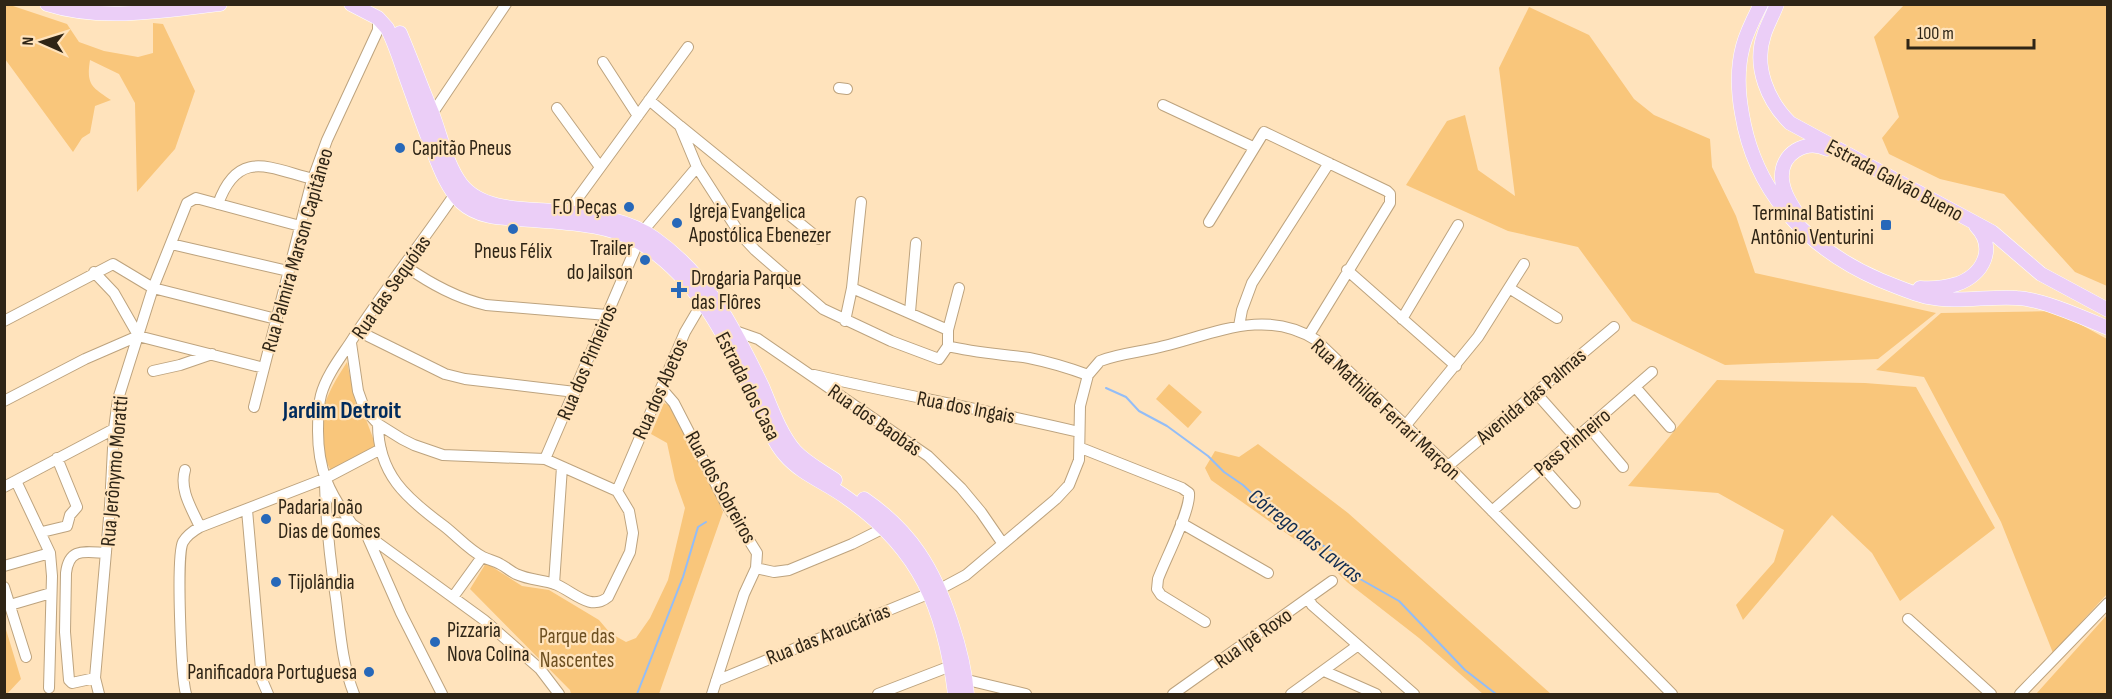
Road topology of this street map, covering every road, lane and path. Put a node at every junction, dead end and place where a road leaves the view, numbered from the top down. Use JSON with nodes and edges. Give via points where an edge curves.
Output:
{"nodes":[{"id":1,"x":46,"y":4,"type":"edge"},
{"id":2,"x":78,"y":4,"type":"edge"},
{"id":3,"x":158,"y":4,"type":"edge"},
{"id":4,"x":220,"y":4,"type":"edge"},
{"id":5,"x":351,"y":4,"type":"edge"},
{"id":6,"x":369,"y":4,"type":"edge"},
{"id":7,"x":506,"y":4,"type":"edge"},
{"id":8,"x":1761,"y":4,"type":"edge"},
{"id":9,"x":1778,"y":4,"type":"edge"},
{"id":10,"x":381,"y":25,"type":"junction"},
{"id":11,"x":688,"y":47,"type":"dead end"},
{"id":12,"x":603,"y":62,"type":"dead end"},
{"id":13,"x":649,"y":100,"type":"junction"},
{"id":14,"x":1163,"y":105,"type":"dead end"},
{"id":15,"x":557,"y":108,"type":"dead end"},
{"id":16,"x":638,"y":116,"type":"junction"},
{"id":17,"x":427,"y":119,"type":"junction"},
{"id":18,"x":680,"y":126,"type":"junction"},
{"id":19,"x":1253,"y":147,"type":"junction"},
{"id":20,"x":1329,"y":163,"type":"junction"},
{"id":21,"x":600,"y":167,"type":"junction"},
{"id":22,"x":696,"y":167,"type":"junction"},
{"id":23,"x":1890,"y":178,"type":"junction"},
{"id":24,"x":313,"y":179,"type":"junction"},
{"id":25,"x":458,"y":189,"type":"junction"},
{"id":26,"x":861,"y":201,"type":"dead end"},
{"id":27,"x":218,"y":204,"type":"junction"},
{"id":28,"x":1960,"y":213,"type":"junction"},
{"id":29,"x":563,"y":217,"type":"junction"},
{"id":30,"x":1209,"y":222,"type":"dead end"},
{"id":31,"x":1458,"y":225,"type":"dead end"},
{"id":32,"x":300,"y":226,"type":"junction"},
{"id":33,"x":641,"y":237,"type":"junction"},
{"id":34,"x":819,"y":239,"type":"dead end"},
{"id":35,"x":1814,"y":240,"type":"junction"},
{"id":36,"x":916,"y":243,"type":"dead end"},
{"id":37,"x":171,"y":244,"type":"junction"},
{"id":38,"x":1524,"y":264,"type":"dead end"},
{"id":39,"x":405,"y":266,"type":"junction"},
{"id":40,"x":1347,"y":270,"type":"junction"},
{"id":41,"x":94,"y":272,"type":"junction"},
{"id":42,"x":288,"y":272,"type":"junction"},
{"id":43,"x":153,"y":288,"type":"junction"},
{"id":44,"x":852,"y":288,"type":"junction"},
{"id":45,"x":959,"y":288,"type":"dead end"},
{"id":46,"x":1509,"y":288,"type":"junction"},
{"id":47,"x":1900,"y":288,"type":"junction"},
{"id":48,"x":706,"y":296,"type":"junction"},
{"id":49,"x":2108,"y":310,"type":"edge"},
{"id":50,"x":910,"y":312,"type":"junction"},
{"id":51,"x":607,"y":315,"type":"junction"},
{"id":52,"x":1557,"y":318,"type":"dead end"},
{"id":53,"x":276,"y":319,"type":"junction"},
{"id":54,"x":1402,"y":319,"type":"junction"},
{"id":55,"x":4,"y":321,"type":"edge"},
{"id":56,"x":845,"y":321,"type":"junction"},
{"id":57,"x":1239,"y":326,"type":"junction"},
{"id":58,"x":1614,"y":327,"type":"dead end"},
{"id":59,"x":2108,"y":328,"type":"edge"},
{"id":60,"x":948,"y":330,"type":"junction"},
{"id":61,"x":358,"y":331,"type":"junction"},
{"id":62,"x":729,"y":332,"type":"junction"},
{"id":63,"x":138,"y":335,"type":"junction"},
{"id":64,"x":1309,"y":335,"type":"junction"},
{"id":65,"x":351,"y":342,"type":"junction"},
{"id":66,"x":948,"y":346,"type":"junction"},
{"id":67,"x":212,"y":354,"type":"junction"},
{"id":68,"x":1456,"y":366,"type":"junction"},
{"id":69,"x":264,"y":368,"type":"junction"},
{"id":70,"x":153,"y":371,"type":"dead end"},
{"id":71,"x":1653,"y":372,"type":"dead end"},
{"id":72,"x":811,"y":374,"type":"junction"},
{"id":73,"x":1088,"y":375,"type":"junction"},
{"id":74,"x":852,"y":383,"type":"junction"},
{"id":75,"x":661,"y":388,"type":"junction"},
{"id":76,"x":1636,"y":388,"type":"junction"},
{"id":77,"x":575,"y":392,"type":"junction"},
{"id":78,"x":1536,"y":393,"type":"junction"},
{"id":79,"x":845,"y":399,"type":"junction"},
{"id":80,"x":4,"y":401,"type":"edge"},
{"id":81,"x":254,"y":407,"type":"dead end"},
{"id":82,"x":378,"y":424,"type":"junction"},
{"id":83,"x":1406,"y":424,"type":"junction"},
{"id":84,"x":1589,"y":427,"type":"junction"},
{"id":85,"x":1670,"y":427,"type":"dead end"},
{"id":86,"x":114,"y":429,"type":"junction"},
{"id":87,"x":1079,"y":432,"type":"junction"},
{"id":88,"x":1576,"y":438,"type":"junction"},
{"id":89,"x":1081,"y":448,"type":"junction"},
{"id":90,"x":381,"y":449,"type":"junction"},
{"id":91,"x":57,"y":458,"type":"junction"},
{"id":92,"x":545,"y":459,"type":"junction"},
{"id":93,"x":1448,"y":466,"type":"junction"},
{"id":94,"x":1542,"y":466,"type":"junction"},
{"id":95,"x":562,"y":467,"type":"junction"},
{"id":96,"x":1623,"y":467,"type":"dead end"},
{"id":97,"x":185,"y":470,"type":"dead end"},
{"id":98,"x":324,"y":479,"type":"junction"},
{"id":99,"x":16,"y":481,"type":"junction"},
{"id":100,"x":4,"y":487,"type":"edge"},
{"id":101,"x":616,"y":491,"type":"junction"},
{"id":102,"x":1575,"y":503,"type":"dead end"},
{"id":103,"x":247,"y":510,"type":"junction"},
{"id":104,"x":1492,"y":511,"type":"junction"},
{"id":105,"x":1181,"y":523,"type":"junction"},
{"id":106,"x":352,"y":524,"type":"junction"},
{"id":107,"x":331,"y":525,"type":"junction"},
{"id":108,"x":889,"y":525,"type":"junction"},
{"id":109,"x":200,"y":527,"type":"junction"},
{"id":110,"x":42,"y":532,"type":"junction"},
{"id":111,"x":368,"y":536,"type":"junction"},
{"id":112,"x":1004,"y":544,"type":"junction"},
{"id":113,"x":106,"y":552,"type":"junction"},
{"id":114,"x":50,"y":553,"type":"junction"},
{"id":115,"x":482,"y":557,"type":"junction"},
{"id":116,"x":4,"y":566,"type":"edge"},
{"id":117,"x":756,"y":568,"type":"junction"},
{"id":118,"x":1268,"y":573,"type":"dead end"},
{"id":119,"x":1332,"y":581,"type":"dead end"},
{"id":120,"x":554,"y":584,"type":"junction"},
{"id":121,"x":4,"y":587,"type":"edge"},
{"id":122,"x":935,"y":591,"type":"junction"},
{"id":123,"x":51,"y":593,"type":"junction"},
{"id":124,"x":453,"y":597,"type":"junction"},
{"id":125,"x":1309,"y":599,"type":"junction"},
{"id":126,"x":2108,"y":603,"type":"edge"},
{"id":127,"x":10,"y":605,"type":"junction"},
{"id":128,"x":1908,"y":620,"type":"dead end"},
{"id":129,"x":1205,"y":622,"type":"dead end"},
{"id":130,"x":1357,"y":646,"type":"junction"},
{"id":131,"x":26,"y":657,"type":"dead end"},
{"id":132,"x":958,"y":671,"type":"junction"},
{"id":133,"x":1324,"y":671,"type":"junction"},
{"id":134,"x":95,"y":678,"type":"junction"},
{"id":135,"x":716,"y":681,"type":"junction"},
{"id":136,"x":49,"y":688,"type":"dead end"},
{"id":137,"x":99,"y":694,"type":"edge"},
{"id":138,"x":186,"y":694,"type":"edge"},
{"id":139,"x":268,"y":694,"type":"edge"},
{"id":140,"x":354,"y":694,"type":"edge"},
{"id":141,"x":442,"y":694,"type":"edge"},
{"id":142,"x":559,"y":694,"type":"edge"},
{"id":143,"x":712,"y":694,"type":"edge"},
{"id":144,"x":878,"y":694,"type":"edge"},
{"id":145,"x":955,"y":694,"type":"edge"},
{"id":146,"x":968,"y":694,"type":"edge"},
{"id":147,"x":1026,"y":694,"type":"edge"},
{"id":148,"x":1173,"y":694,"type":"edge"},
{"id":149,"x":1291,"y":694,"type":"edge"},
{"id":150,"x":1376,"y":694,"type":"edge"},
{"id":151,"x":1414,"y":694,"type":"edge"},
{"id":152,"x":1671,"y":694,"type":"edge"},
{"id":153,"x":1991,"y":694,"type":"edge"},
{"id":154,"x":2020,"y":694,"type":"edge"}],
"edges":[{"from":1,"to":4,"type":"main road","via":[[105,14]]},
{"from":2,"to":3,"type":"main road","via":[[107,8]]},
{"from":5,"to":10,"type":"main road"},
{"from":6,"to":17,"type":"main road","name":"Estrada dos Casa","via":[[386,15],[400,33]]},
{"from":7,"to":17,"type":"street"},
{"from":8,"to":35,"type":"main road","via":[[1746,34],[1740,60],[1743,123],[1757,166],[1772,192],[1787,214]]},
{"from":9,"to":23,"type":"main road","name":"Estrada Galvão Bueno","via":[[1764,35],[1760,58],[1766,86],[1782,114],[1802,130]]},
{"from":10,"to":17,"type":"main road","name":"Estrada dos Casa"},
{"from":10,"to":24,"type":"street","name":"Rua Palmira Marson Capitâneo"},
{"from":11,"to":13,"type":"street"},
{"from":12,"to":16,"type":"street"},
{"from":13,"to":16,"type":"street"},
{"from":13,"to":18,"type":"street"},
{"from":14,"to":19,"type":"street"},
{"from":15,"to":21,"type":"street"},
{"from":16,"to":21,"type":"street"},
{"from":17,"to":25,"type":"main road","name":"Estrada dos Casa","via":[[447,155]]},
{"from":18,"to":22,"type":"street"},
{"from":18,"to":34,"type":"street"},
{"from":19,"to":20,"type":"street","via":[[1267,132]]},
{"from":19,"to":30,"type":"street"},
{"from":20,"to":40,"type":"street","via":[[1390,194],[1390,203]]},
{"from":20,"to":57,"type":"street","via":[[1252,283]]},
{"from":21,"to":29,"type":"street"},
{"from":22,"to":33,"type":"street","name":"Rua dos Pinheiros"},
{"from":22,"to":56,"type":"street","via":[[744,240],[814,302]]},
{"from":23,"to":28,"type":"main road","name":"Estrada Galvão Bueno"},
{"from":23,"to":35,"type":"main road","via":[[1822,147],[1794,151],[1782,174],[1787,196]]},
{"from":24,"to":27,"type":"street","via":[[250,165],[227,184]]},
{"from":24,"to":32,"type":"street","name":"Rua Palmira Marson Capitâneo"},
{"from":25,"to":29,"type":"main road","name":"Estrada dos Casa","via":[[488,202]]},
{"from":25,"to":39,"type":"street","name":"Rua das Sequóias"},
{"from":26,"to":44,"type":"street"},
{"from":27,"to":32,"type":"street"},
{"from":27,"to":37,"type":"street","name":"Rua Jerônymo Moratti","via":[[193,198],[187,203]]},
{"from":28,"to":47,"type":"main road","via":[[1984,235],[1986,250],[1980,268],[1970,277],[1938,289]]},
{"from":28,"to":49,"type":"main road","name":"Estrada Galvão Bueno","via":[[1992,232],[2041,273]]},
{"from":29,"to":33,"type":"main road","name":"Estrada dos Casa"},
{"from":31,"to":54,"type":"street"},
{"from":32,"to":42,"type":"street","name":"Rua Palmira Marson Capitâneo"},
{"from":33,"to":48,"type":"main road","name":"Estrada dos Casa"},
{"from":33,"to":51,"type":"street","name":"Rua dos Pinheiros"},
{"from":35,"to":47,"type":"main road","via":[[1852,268]]},
{"from":36,"to":50,"type":"street"},
{"from":37,"to":42,"type":"street"},
{"from":37,"to":43,"type":"street","name":"Rua Jerônymo Moratti"},
{"from":38,"to":46,"type":"street"},
{"from":39,"to":51,"type":"street","via":[[455,296],[486,305]]},
{"from":39,"to":61,"type":"street","name":"Rua das Sequóias"},
{"from":40,"to":54,"type":"street"},
{"from":40,"to":64,"type":"street"},
{"from":41,"to":43,"type":"street","via":[[113,264]]},
{"from":41,"to":55,"type":"street"},
{"from":41,"to":63,"type":"street","via":[[114,293]]},
{"from":42,"to":53,"type":"street","name":"Rua Palmira Marson Capitâneo"},
{"from":43,"to":53,"type":"street"},
{"from":43,"to":63,"type":"street","name":"Rua Jerônymo Moratti"},
{"from":44,"to":50,"type":"street"},
{"from":44,"to":56,"type":"street"},
{"from":45,"to":60,"type":"street"},
{"from":46,"to":52,"type":"street"},
{"from":46,"to":68,"type":"street"},
{"from":47,"to":59,"type":"main road","via":[[1947,300],[2021,298]]},
{"from":48,"to":62,"type":"main road","name":"Estrada dos Casa"},
{"from":48,"to":75,"type":"street","name":"Rua dos Abetos","via":[[685,332]]},
{"from":50,"to":60,"type":"street"},
{"from":51,"to":77,"type":"street","name":"Rua dos Pinheiros"},
{"from":53,"to":69,"type":"street","name":"Rua Palmira Marson Capitâneo"},
{"from":54,"to":68,"type":"street"},
{"from":56,"to":66,"type":"street","via":[[936,359],[942,357]]},
{"from":57,"to":64,"type":"street","name":"Rua Mathilde Ferrari Marçon","via":[[1274,324]]},
{"from":57,"to":73,"type":"street","name":"Rua Mathilde Ferrari Marçon","via":[[1108,358]]},
{"from":58,"to":78,"type":"street","name":"Avenida das Palmas"},
{"from":60,"to":66,"type":"street"},
{"from":61,"to":65,"type":"street","name":"Rua das Sequóias"},
{"from":61,"to":77,"type":"street","via":[[445,374]]},
{"from":62,"to":72,"type":"street","name":"Rua dos Baobás","via":[[758,339]]},
{"from":62,"to":108,"type":"main road","name":"Estrada dos Casa","via":[[785,454]]},
{"from":63,"to":67,"type":"street"},
{"from":63,"to":80,"type":"street"},
{"from":63,"to":86,"type":"street","name":"Rua Jerônymo Moratti","via":[[123,379]]},
{"from":64,"to":83,"type":"street","name":"Rua Mathilde Ferrari Marçon"},
{"from":65,"to":82,"type":"street","name":"Rua das Sequóias","via":[[361,399]]},
{"from":65,"to":98,"type":"street","via":[[321,394],[318,449]]},
{"from":66,"to":73,"type":"street","via":[[1030,358]]},
{"from":67,"to":69,"type":"street"},
{"from":67,"to":70,"type":"street"},
{"from":68,"to":83,"type":"street"},
{"from":69,"to":81,"type":"street","name":"Rua Palmira Marson Capitâneo"},
{"from":71,"to":76,"type":"street","name":"Pass Pinheiro"},
{"from":72,"to":74,"type":"street","name":"Rua dos Ingais"},
{"from":72,"to":79,"type":"street","name":"Rua dos Baobás"},
{"from":73,"to":87,"type":"street","via":[[1080,406]]},
{"from":74,"to":79,"type":"street"},
{"from":74,"to":87,"type":"street","name":"Rua dos Ingais"},
{"from":75,"to":101,"type":"street","name":"Rua dos Abetos"},
{"from":75,"to":117,"type":"street","name":"Rua dos Sobreiros","via":[[674,403],[725,502],[756,549]]},
{"from":76,"to":84,"type":"street","name":"Pass Pinheiro"},
{"from":76,"to":85,"type":"street"},
{"from":77,"to":92,"type":"street","name":"Rua dos Pinheiros"},
{"from":78,"to":88,"type":"street"},
{"from":78,"to":93,"type":"street","name":"Avenida das Palmas"},
{"from":79,"to":112,"type":"street","name":"Rua dos Baobás","via":[[928,456],[975,504]]},
{"from":82,"to":90,"type":"street","name":"Rua das Sequóias"},
{"from":82,"to":92,"type":"street","via":[[414,446],[443,455]]},
{"from":83,"to":93,"type":"street","name":"Rua Mathilde Ferrari Marçon"},
{"from":84,"to":88,"type":"street","name":"Pass Pinheiro"},
{"from":84,"to":96,"type":"street"},
{"from":86,"to":91,"type":"street"},
{"from":86,"to":113,"type":"street","name":"Rua Jerônymo Moratti"},
{"from":87,"to":89,"type":"street"},
{"from":88,"to":94,"type":"street","name":"Pass Pinheiro"},
{"from":89,"to":105,"type":"street","via":[[1187,490],[1190,497]]},
{"from":89,"to":112,"type":"street","via":[[1069,485]]},
{"from":90,"to":98,"type":"street"},
{"from":90,"to":115,"type":"street","name":"Rua das Sequóias","via":[[389,472],[407,497]]},
{"from":91,"to":99,"type":"street"},
{"from":91,"to":110,"type":"street","via":[[77,507],[67,526]]},
{"from":92,"to":95,"type":"street"},
{"from":93,"to":104,"type":"street","name":"Rua Mathilde Ferrari Marçon"},
{"from":94,"to":102,"type":"street"},
{"from":94,"to":104,"type":"street","name":"Pass Pinheiro"},
{"from":95,"to":101,"type":"street"},
{"from":95,"to":120,"type":"street"},
{"from":97,"to":109,"type":"street","via":[[184,489]]},
{"from":98,"to":103,"type":"street"},
{"from":98,"to":106,"type":"street"},
{"from":98,"to":107,"type":"street"},
{"from":99,"to":100,"type":"street"},
{"from":99,"to":110,"type":"street"},
{"from":101,"to":120,"type":"street","name":"Rua das Sequóias","via":[[629,512],[633,533],[630,552],[609,597],[590,603]]},
{"from":103,"to":109,"type":"street"},
{"from":103,"to":139,"type":"street","via":[[262,680]]},
{"from":104,"to":152,"type":"street","name":"Rua Mathilde Ferrari Marçon"},
{"from":105,"to":118,"type":"street"},
{"from":105,"to":129,"type":"street","via":[[1157,589]]},
{"from":106,"to":107,"type":"street"},
{"from":106,"to":111,"type":"street"},
{"from":107,"to":140,"type":"street","via":[[344,657]]},
{"from":108,"to":117,"type":"street","via":[[782,572]]},
{"from":108,"to":122,"type":"main road","name":"Estrada dos Casa"},
{"from":109,"to":138,"type":"street","via":[[189,535],[181,549]]},
{"from":110,"to":114,"type":"street"},
{"from":111,"to":124,"type":"street"},
{"from":111,"to":141,"type":"street"},
{"from":112,"to":122,"type":"street","via":[[966,575]]},
{"from":113,"to":134,"type":"street","name":"Rua Jerônymo Moratti"},
{"from":113,"to":134,"type":"street","via":[[73,555],[66,573],[69,680],[72,683]]},
{"from":114,"to":116,"type":"street"},
{"from":114,"to":123,"type":"street"},
{"from":115,"to":120,"type":"street","name":"Rua das Sequóias","via":[[534,581]]},
{"from":115,"to":124,"type":"street"},
{"from":117,"to":135,"type":"street","name":"Rua dos Sobreiros"},
{"from":119,"to":125,"type":"street","name":"Rua Ipê Roxo"},
{"from":121,"to":127,"type":"street"},
{"from":122,"to":132,"type":"main road","name":"Estrada dos Casa"},
{"from":122,"to":135,"type":"street","name":"Rua das Araucárias"},
{"from":123,"to":127,"type":"street"},
{"from":123,"to":136,"type":"street"},
{"from":124,"to":142,"type":"street","via":[[540,669]]},
{"from":125,"to":130,"type":"street"},
{"from":125,"to":148,"type":"street","name":"Rua Ipê Roxo"},
{"from":126,"to":154,"type":"street"},
{"from":127,"to":131,"type":"street"},
{"from":128,"to":153,"type":"street"},
{"from":130,"to":133,"type":"street"},
{"from":130,"to":151,"type":"street"},
{"from":132,"to":144,"type":"street"},
{"from":132,"to":145,"type":"main road","name":"Estrada dos Casa"},
{"from":132,"to":146,"type":"main road","name":"Estrada dos Casa"},
{"from":132,"to":147,"type":"street"},
{"from":133,"to":149,"type":"street"},
{"from":133,"to":150,"type":"street"},
{"from":134,"to":137,"type":"street","name":"Rua Jerônymo Moratti"},
{"from":135,"to":143,"type":"street","name":"Rua dos Sobreiros"}]}
